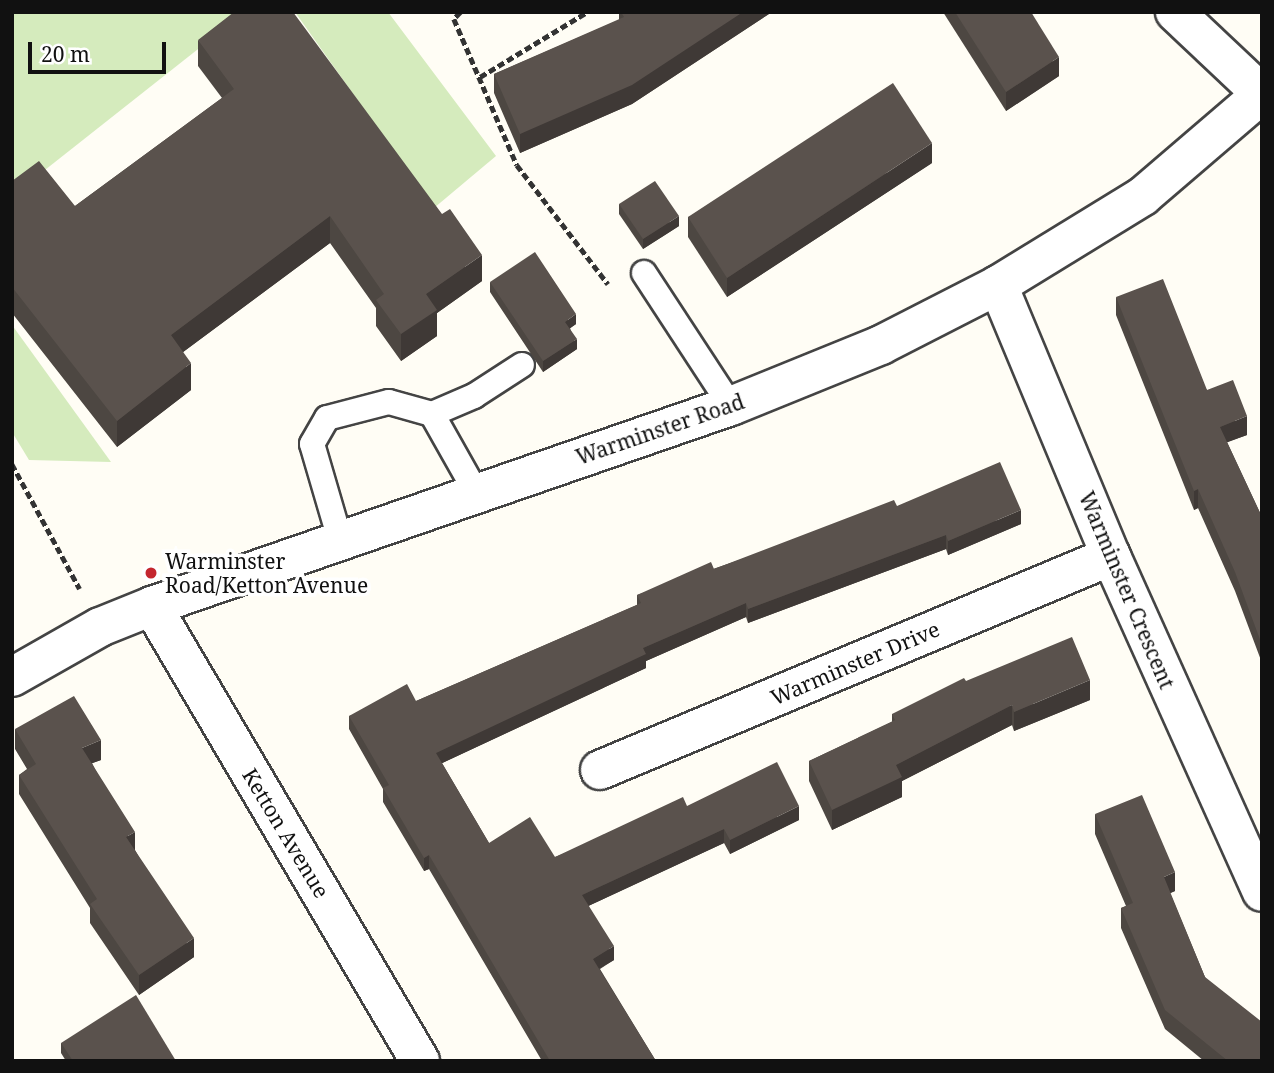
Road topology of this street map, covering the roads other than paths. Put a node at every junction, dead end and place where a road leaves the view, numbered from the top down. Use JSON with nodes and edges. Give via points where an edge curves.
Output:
{"nodes":[{"id":1,"x":1175,"y":12,"type":"edge"},
{"id":2,"x":1262,"y":94,"type":"edge"},
{"id":3,"x":644,"y":273,"type":"dead end"},
{"id":4,"x":998,"y":285,"type":"junction"},
{"id":5,"x":522,"y":365,"type":"dead end"},
{"id":6,"x":731,"y":405,"type":"junction"},
{"id":7,"x":432,"y":414,"type":"junction"},
{"id":8,"x":477,"y":494,"type":"junction"},
{"id":9,"x":341,"y":543,"type":"junction"},
{"id":10,"x":1111,"y":556,"type":"junction"},
{"id":11,"x":152,"y":606,"type":"junction"},
{"id":12,"x":12,"y":677,"type":"edge"},
{"id":13,"x":600,"y":770,"type":"dead end"},
{"id":14,"x":1262,"y":892,"type":"edge"},
{"id":15,"x":420,"y":1061,"type":"edge"}],
"edges":[{"from":1,"to":2,"type":"street"},
{"from":2,"to":4,"type":"street","name":"Warminster Road","via":[[1143,196]]},
{"from":3,"to":6,"type":"lane"},
{"from":4,"to":6,"type":"street","name":"Warminster Road","via":[[880,345]]},
{"from":4,"to":10,"type":"street","name":"Warminster Crescent"},
{"from":5,"to":7,"type":"lane","via":[[474,396]]},
{"from":6,"to":8,"type":"street","name":"Warminster Road"},
{"from":7,"to":8,"type":"lane"},
{"from":7,"to":9,"type":"lane","via":[[389,402],[327,418],[312,444]]},
{"from":8,"to":9,"type":"street","name":"Warminster Road"},
{"from":9,"to":11,"type":"street","name":"Warminster Road"},
{"from":10,"to":13,"type":"street","name":"Warminster Drive"},
{"from":10,"to":14,"type":"street","name":"Warminster Crescent"},
{"from":11,"to":12,"type":"street","name":"Warminster Road","via":[[100,626]]},
{"from":11,"to":15,"type":"street","name":"Ketton Avenue"}]}
